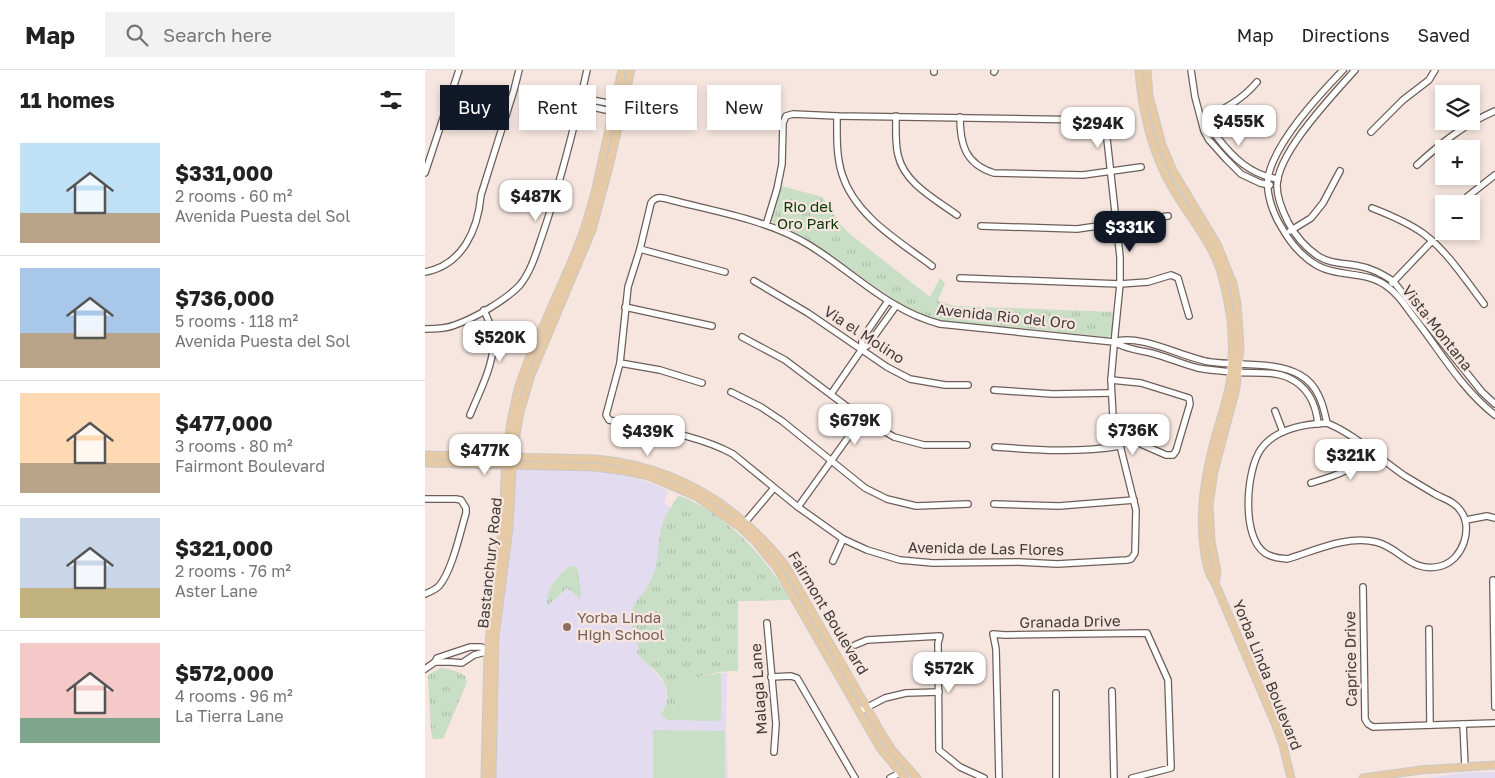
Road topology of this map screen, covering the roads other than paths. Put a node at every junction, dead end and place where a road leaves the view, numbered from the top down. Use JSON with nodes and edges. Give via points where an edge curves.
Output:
{"nodes":[{"id":1,"x":459,"y":70,"type":"edge"},
{"id":2,"x":519,"y":70,"type":"edge"},
{"id":3,"x":587,"y":70,"type":"edge"},
{"id":4,"x":622,"y":70,"type":"edge"},
{"id":5,"x":631,"y":70,"type":"edge"},
{"id":6,"x":1139,"y":70,"type":"edge"},
{"id":7,"x":1147,"y":70,"type":"edge"},
{"id":8,"x":1191,"y":70,"type":"edge"},
{"id":9,"x":1344,"y":70,"type":"edge"},
{"id":10,"x":1355,"y":70,"type":"edge"},
{"id":11,"x":1435,"y":70,"type":"edge"},
{"id":12,"x":1351,"y":75,"type":"junction"},
{"id":13,"x":1257,"y":82,"type":"dead end"},
{"id":14,"x":584,"y":85,"type":"edge"},
{"id":15,"x":620,"y":85,"type":"edge"},
{"id":16,"x":626,"y":85,"type":"edge"},
{"id":17,"x":1495,"y":110,"type":"edge"},
{"id":18,"x":837,"y":116,"type":"junction"},
{"id":19,"x":896,"y":116,"type":"junction"},
{"id":20,"x":959,"y":117,"type":"junction"},
{"id":21,"x":1202,"y":119,"type":"junction"},
{"id":22,"x":572,"y":130,"type":"edge"},
{"id":23,"x":614,"y":130,"type":"edge"},
{"id":24,"x":1371,"y":132,"type":"dead end"},
{"id":25,"x":1417,"y":165,"type":"dead end"},
{"id":26,"x":1141,"y":167,"type":"dead end"},
{"id":27,"x":1340,"y":171,"type":"dead end"},
{"id":28,"x":1110,"y":172,"type":"junction"},
{"id":29,"x":425,"y":173,"type":"edge"},
{"id":30,"x":1495,"y":175,"type":"edge"},
{"id":31,"x":1269,"y":177,"type":"junction"},
{"id":32,"x":1278,"y":179,"type":"junction"},
{"id":33,"x":1268,"y":185,"type":"junction"},
{"id":34,"x":1277,"y":187,"type":"junction"},
{"id":35,"x":1470,"y":195,"type":"edge"},
{"id":36,"x":1372,"y":208,"type":"dead end"},
{"id":37,"x":957,"y":215,"type":"dead end"},
{"id":38,"x":1168,"y":216,"type":"dead end"},
{"id":39,"x":1118,"y":224,"type":"junction"},
{"id":40,"x":766,"y":225,"type":"junction"},
{"id":41,"x":981,"y":226,"type":"dead end"},
{"id":42,"x":1293,"y":230,"type":"junction"},
{"id":43,"x":1285,"y":234,"type":"junction"},
{"id":44,"x":1432,"y":241,"type":"junction"},
{"id":45,"x":640,"y":249,"type":"junction"},
{"id":46,"x":932,"y":266,"type":"dead end"},
{"id":47,"x":425,"y":272,"type":"edge"},
{"id":48,"x":725,"y":272,"type":"dead end"},
{"id":49,"x":960,"y":278,"type":"dead end"},
{"id":50,"x":754,"y":281,"type":"dead end"},
{"id":51,"x":1393,"y":281,"type":"junction"},
{"id":52,"x":1120,"y":284,"type":"junction"},
{"id":53,"x":1388,"y":287,"type":"junction"},
{"id":54,"x":888,"y":301,"type":"junction"},
{"id":55,"x":1484,"y":304,"type":"dead end"},
{"id":56,"x":897,"y":306,"type":"junction"},
{"id":57,"x":625,"y":307,"type":"junction"},
{"id":58,"x":484,"y":310,"type":"junction"},
{"id":59,"x":1189,"y":316,"type":"dead end"},
{"id":60,"x":712,"y":326,"type":"dead end"},
{"id":61,"x":425,"y":329,"type":"edge"},
{"id":62,"x":742,"y":337,"type":"dead end"},
{"id":63,"x":1115,"y":342,"type":"junction"},
{"id":64,"x":862,"y":348,"type":"junction"},
{"id":65,"x":620,"y":363,"type":"junction"},
{"id":66,"x":1235,"y":368,"type":"junction"},
{"id":67,"x":1111,"y":380,"type":"junction"},
{"id":68,"x":702,"y":383,"type":"dead end"},
{"id":69,"x":968,"y":385,"type":"dead end"},
{"id":70,"x":994,"y":390,"type":"dead end"},
{"id":71,"x":731,"y":392,"type":"dead end"},
{"id":72,"x":1111,"y":393,"type":"junction"},
{"id":73,"x":831,"y":394,"type":"junction"},
{"id":74,"x":1495,"y":404,"type":"edge"},
{"id":75,"x":1275,"y":412,"type":"dead end"},
{"id":76,"x":470,"y":415,"type":"dead end"},
{"id":77,"x":1495,"y":415,"type":"edge"},
{"id":78,"x":862,"y":418,"type":"junction"},
{"id":79,"x":1327,"y":423,"type":"junction"},
{"id":80,"x":1318,"y":424,"type":"junction"},
{"id":81,"x":1283,"y":432,"type":"junction"},
{"id":82,"x":1141,"y":444,"type":"dead end"},
{"id":83,"x":967,"y":445,"type":"dead end"},
{"id":84,"x":1119,"y":446,"type":"junction"},
{"id":85,"x":995,"y":447,"type":"dead end"},
{"id":86,"x":1370,"y":449,"type":"junction"},
{"id":87,"x":425,"y":455,"type":"edge"},
{"id":88,"x":425,"y":462,"type":"edge"},
{"id":89,"x":509,"y":462,"type":"junction"},
{"id":90,"x":831,"y":462,"type":"junction"},
{"id":91,"x":1311,"y":483,"type":"dead end"},
{"id":92,"x":774,"y":488,"type":"junction"},
{"id":93,"x":425,"y":499,"type":"edge"},
{"id":94,"x":1134,"y":500,"type":"junction"},
{"id":95,"x":968,"y":504,"type":"dead end"},
{"id":96,"x":994,"y":504,"type":"dead end"},
{"id":97,"x":798,"y":507,"type":"junction"},
{"id":98,"x":1495,"y":518,"type":"edge"},
{"id":99,"x":1466,"y":520,"type":"junction"},
{"id":100,"x":743,"y":524,"type":"junction"},
{"id":101,"x":843,"y":539,"type":"junction"},
{"id":102,"x":833,"y":561,"type":"dead end"},
{"id":103,"x":1493,"y":580,"type":"dead end"},
{"id":104,"x":1363,"y":587,"type":"dead end"},
{"id":105,"x":425,"y":594,"type":"edge"},
{"id":106,"x":767,"y":623,"type":"dead end"},
{"id":107,"x":1429,"y":629,"type":"dead end"},
{"id":108,"x":855,"y":645,"type":"dead end"},
{"id":109,"x":491,"y":651,"type":"junction"},
{"id":110,"x":449,"y":654,"type":"junction"},
{"id":111,"x":435,"y":662,"type":"junction"},
{"id":112,"x":451,"y":662,"type":"junction"},
{"id":113,"x":425,"y":669,"type":"edge"},
{"id":114,"x":771,"y":677,"type":"junction"},
{"id":115,"x":1112,"y":691,"type":"dead end"},
{"id":116,"x":939,"y":692,"type":"junction"},
{"id":117,"x":1056,"y":693,"type":"dead end"},
{"id":118,"x":1495,"y":707,"type":"edge"},
{"id":119,"x":863,"y":709,"type":"junction"},
{"id":120,"x":1495,"y":723,"type":"edge"},
{"id":121,"x":1463,"y":724,"type":"junction"},
{"id":122,"x":1430,"y":725,"type":"junction"},
{"id":123,"x":774,"y":752,"type":"dead end"},
{"id":124,"x":1495,"y":765,"type":"edge"},
{"id":125,"x":1465,"y":766,"type":"junction"},
{"id":126,"x":906,"y":767,"type":"junction"},
{"id":127,"x":488,"y":776,"type":"edge"},
{"id":128,"x":901,"y":776,"type":"edge"},
{"id":129,"x":855,"y":778,"type":"edge"},
{"id":130,"x":890,"y":778,"type":"edge"},
{"id":131,"x":917,"y":778,"type":"edge"},
{"id":132,"x":984,"y":778,"type":"edge"},
{"id":133,"x":999,"y":778,"type":"edge"},
{"id":134,"x":1057,"y":778,"type":"edge"},
{"id":135,"x":1114,"y":778,"type":"edge"},
{"id":136,"x":1132,"y":778,"type":"edge"},
{"id":137,"x":1291,"y":778,"type":"edge"},
{"id":138,"x":1363,"y":778,"type":"edge"}],
"edges":[{"from":1,"to":29,"type":"street"},
{"from":2,"to":47,"type":"street","via":[[481,195],[474,232],[451,260]]},
{"from":3,"to":14,"type":"street"},
{"from":4,"to":15,"type":"main road","name":"Bastanchury Road"},
{"from":5,"to":16,"type":"main road","name":"Bastanchury Road"},
{"from":6,"to":66,"type":"main road","name":"Yorba Linda Boulevard","via":[[1147,125],[1159,158],[1173,189],[1217,261],[1231,318]]},
{"from":7,"to":66,"type":"main road","name":"Yorba Linda Boulevard","via":[[1150,103],[1162,145],[1173,171],[1217,244],[1233,284],[1240,327]]},
{"from":8,"to":21,"type":"street"},
{"from":9,"to":12,"type":"street"},
{"from":9,"to":31,"type":"street","name":"Vista Montana","via":[[1298,122],[1277,156]]},
{"from":10,"to":12,"type":"street","name":"Vista Montana"},
{"from":11,"to":24,"type":"street","via":[[1429,80]]},
{"from":12,"to":32,"type":"street","name":"Vista Montana","via":[[1298,139]]},
{"from":13,"to":21,"type":"street","via":[[1235,102]]},
{"from":17,"to":25,"type":"street","via":[[1457,130]]},
{"from":18,"to":19,"type":"street"},
{"from":18,"to":40,"type":"street","via":[[787,116],[783,123],[779,181]]},
{"from":18,"to":46,"type":"street","via":[[837,149],[842,174],[851,194],[875,223]]},
{"from":19,"to":20,"type":"street"},
{"from":19,"to":37,"type":"street","via":[[896,145],[905,171],[921,188]]},
{"from":20,"to":28,"type":"street","via":[[960,139],[967,155],[994,173],[1083,175]]},
{"from":20,"to":28,"type":"street","via":[[1103,122]]},
{"from":21,"to":31,"type":"street","via":[[1239,162],[1253,172]]},
{"from":21,"to":33,"type":"street","via":[[1209,140],[1230,163],[1247,178]]},
{"from":22,"to":58,"type":"street","via":[[551,209],[528,273],[520,285]]},
{"from":23,"to":89,"type":"main road","name":"Bastanchury Road","via":[[609,167],[594,224],[531,375]]},
{"from":26,"to":28,"type":"street"},
{"from":27,"to":42,"type":"street","via":[[1323,203],[1311,218]]},
{"from":28,"to":39,"type":"street"},
{"from":30,"to":35,"type":"street"},
{"from":31,"to":32,"type":"street"},
{"from":31,"to":33,"type":"street","name":"Vista Montana"},
{"from":32,"to":34,"type":"street","name":"Vista Montana"},
{"from":33,"to":34,"type":"street"},
{"from":33,"to":43,"type":"street","name":"Vista Montana","via":[[1273,209]]},
{"from":34,"to":42,"type":"street","name":"Vista Montana","via":[[1283,213]]},
{"from":36,"to":44,"type":"street","via":[[1416,229]]},
{"from":38,"to":39,"type":"street"},
{"from":39,"to":41,"type":"street","via":[[1077,228]]},
{"from":39,"to":52,"type":"street"},
{"from":40,"to":45,"type":"street","name":"Avenida Rio del Oro","via":[[655,198],[647,215]]},
{"from":40,"to":54,"type":"street","name":"Avenida Rio del Oro","via":[[811,246]]},
{"from":42,"to":43,"type":"street"},
{"from":42,"to":51,"type":"street","name":"Vista Montana","via":[[1320,257],[1342,265],[1378,271]]},
{"from":43,"to":53,"type":"street","name":"Vista Montana","via":[[1299,253],[1317,266],[1333,272],[1366,276]]},
{"from":44,"to":51,"type":"street"},
{"from":44,"to":55,"type":"street"},
{"from":45,"to":48,"type":"street"},
{"from":45,"to":57,"type":"street"},
{"from":49,"to":52,"type":"street"},
{"from":50,"to":64,"type":"street","name":"Via el Molino"},
{"from":51,"to":53,"type":"street"},
{"from":51,"to":74,"type":"street","name":"Vista Montana"},
{"from":52,"to":59,"type":"street","via":[[1148,282],[1171,275],[1178,278]]},
{"from":52,"to":63,"type":"street"},
{"from":53,"to":77,"type":"street","name":"Vista Montana","via":[[1470,390]]},
{"from":54,"to":56,"type":"street","name":"Avenida Rio del Oro"},
{"from":54,"to":64,"type":"street","via":[[862,339]]},
{"from":56,"to":63,"type":"street","name":"Avenida Rio del Oro","via":[[940,324]]},
{"from":56,"to":64,"type":"street","via":[[868,345]]},
{"from":57,"to":60,"type":"street"},
{"from":57,"to":65,"type":"street"},
{"from":58,"to":61,"type":"street","via":[[454,326]]},
{"from":58,"to":76,"type":"street","via":[[493,333],[492,356]]},
{"from":62,"to":73,"type":"street","via":[[785,360]]},
{"from":63,"to":66,"type":"street","name":"Avenida Rio del Oro","via":[[1121,347],[1197,367]]},
{"from":63,"to":67,"type":"street"},
{"from":64,"to":69,"type":"street","name":"Via el Molino","via":[[910,379]]},
{"from":64,"to":73,"type":"street"},
{"from":65,"to":68,"type":"street","via":[[660,370]]},
{"from":65,"to":92,"type":"street","name":"Avenida de Las Flores","via":[[606,415],[609,420],[721,447]]},
{"from":66,"to":79,"type":"street","name":"Avenida Rio del Oro","via":[[1277,367],[1301,375],[1319,395]]},
{"from":66,"to":80,"type":"street","name":"Avenida Rio del Oro","via":[[1282,376],[1299,384],[1312,398]]},
{"from":66,"to":137,"type":"main road","name":"Yorba Linda Boulevard","via":[[1206,473],[1202,503],[1209,575],[1275,723]]},
{"from":67,"to":72,"type":"street"},
{"from":67,"to":82,"type":"street","via":[[1141,383],[1189,398],[1177,451],[1173,455]]},
{"from":70,"to":72,"type":"street"},
{"from":71,"to":90,"type":"street","via":[[768,412]]},
{"from":72,"to":84,"type":"street"},
{"from":73,"to":78,"type":"street"},
{"from":75,"to":81,"type":"street"},
{"from":78,"to":83,"type":"street","via":[[907,442]]},
{"from":78,"to":90,"type":"street"},
{"from":79,"to":80,"type":"street"},
{"from":79,"to":86,"type":"street"},
{"from":80,"to":81,"type":"street"},
{"from":81,"to":99,"type":"street","via":[[1261,449],[1252,468],[1249,486],[1251,527],[1255,543],[1264,553],[1287,558],[1362,540],[1377,542],[1418,566],[1431,568],[1456,557],[1466,535]]},
{"from":84,"to":85,"type":"street","via":[[1062,451]]},
{"from":84,"to":94,"type":"street"},
{"from":86,"to":91,"type":"street","via":[[1350,469]]},
{"from":86,"to":99,"type":"street","via":[[1403,475],[1453,503]]},
{"from":87,"to":89,"type":"main road","name":"Fairmont Boulevard"},
{"from":88,"to":89,"type":"main road","name":"Fairmont Boulevard"},
{"from":89,"to":100,"type":"main road","name":"Fairmont Boulevard","via":[[579,463],[649,476],[679,484]]},
{"from":89,"to":109,"type":"main road","name":"Bastanchury Road"},
{"from":90,"to":95,"type":"street","via":[[865,488],[887,499],[916,506]]},
{"from":90,"to":97,"type":"street"},
{"from":92,"to":97,"type":"street","name":"Avenida de Las Flores"},
{"from":92,"to":100,"type":"street"},
{"from":93,"to":105,"type":"street","via":[[461,500],[466,513],[444,577],[439,586]]},
{"from":94,"to":96,"type":"street","via":[[1059,506]]},
{"from":94,"to":101,"type":"street","name":"Avenida de Las Flores","via":[[1135,553],[1131,559],[1120,561],[933,563],[900,560]]},
{"from":97,"to":101,"type":"street","name":"Avenida de Las Flores"},
{"from":98,"to":99,"type":"street","via":[[1487,516]]},
{"from":100,"to":119,"type":"main road","name":"Fairmont Boulevard","via":[[781,573]]},
{"from":101,"to":102,"type":"street"},
{"from":103,"to":118,"type":"street"},
{"from":104,"to":122,"type":"street","name":"Caprice Drive","via":[[1367,724],[1373,727]]},
{"from":106,"to":114,"type":"street","name":"Malaga Lane"},
{"from":107,"to":122,"type":"street"},
{"from":108,"to":116,"type":"street","via":[[867,640],[940,636]]},
{"from":109,"to":110,"type":"street","via":[[470,647]]},
{"from":109,"to":112,"type":"street","via":[[474,655],[465,663]]},
{"from":109,"to":127,"type":"main road","name":"Bastanchury Road"},
{"from":110,"to":111,"type":"street"},
{"from":110,"to":112,"type":"street"},
{"from":111,"to":112,"type":"street"},
{"from":111,"to":113,"type":"street"},
{"from":114,"to":123,"type":"street","name":"Malaga Lane","via":[[776,724]]},
{"from":114,"to":129,"type":"street","via":[[797,678]]},
{"from":115,"to":135,"type":"street"},
{"from":116,"to":119,"type":"street","via":[[906,692]]},
{"from":116,"to":132,"type":"street","via":[[939,750],[960,767]]},
{"from":117,"to":134,"type":"street"},
{"from":119,"to":126,"type":"main road","name":"Fairmont Boulevard"},
{"from":119,"to":128,"type":"main road","name":"Fairmont Boulevard","via":[[880,748]]},
{"from":120,"to":121,"type":"street"},
{"from":121,"to":122,"type":"street"},
{"from":121,"to":125,"type":"street"},
{"from":124,"to":125,"type":"main road"},
{"from":125,"to":138,"type":"main road"},
{"from":126,"to":128,"type":"main road"},
{"from":126,"to":131,"type":"main road","name":"Fairmont Boulevard"},
{"from":128,"to":130,"type":"street"},
{"from":133,"to":136,"type":"street","name":"Granada Drive","via":[[993,634],[1147,633],[1168,680],[1171,768]]}]}
